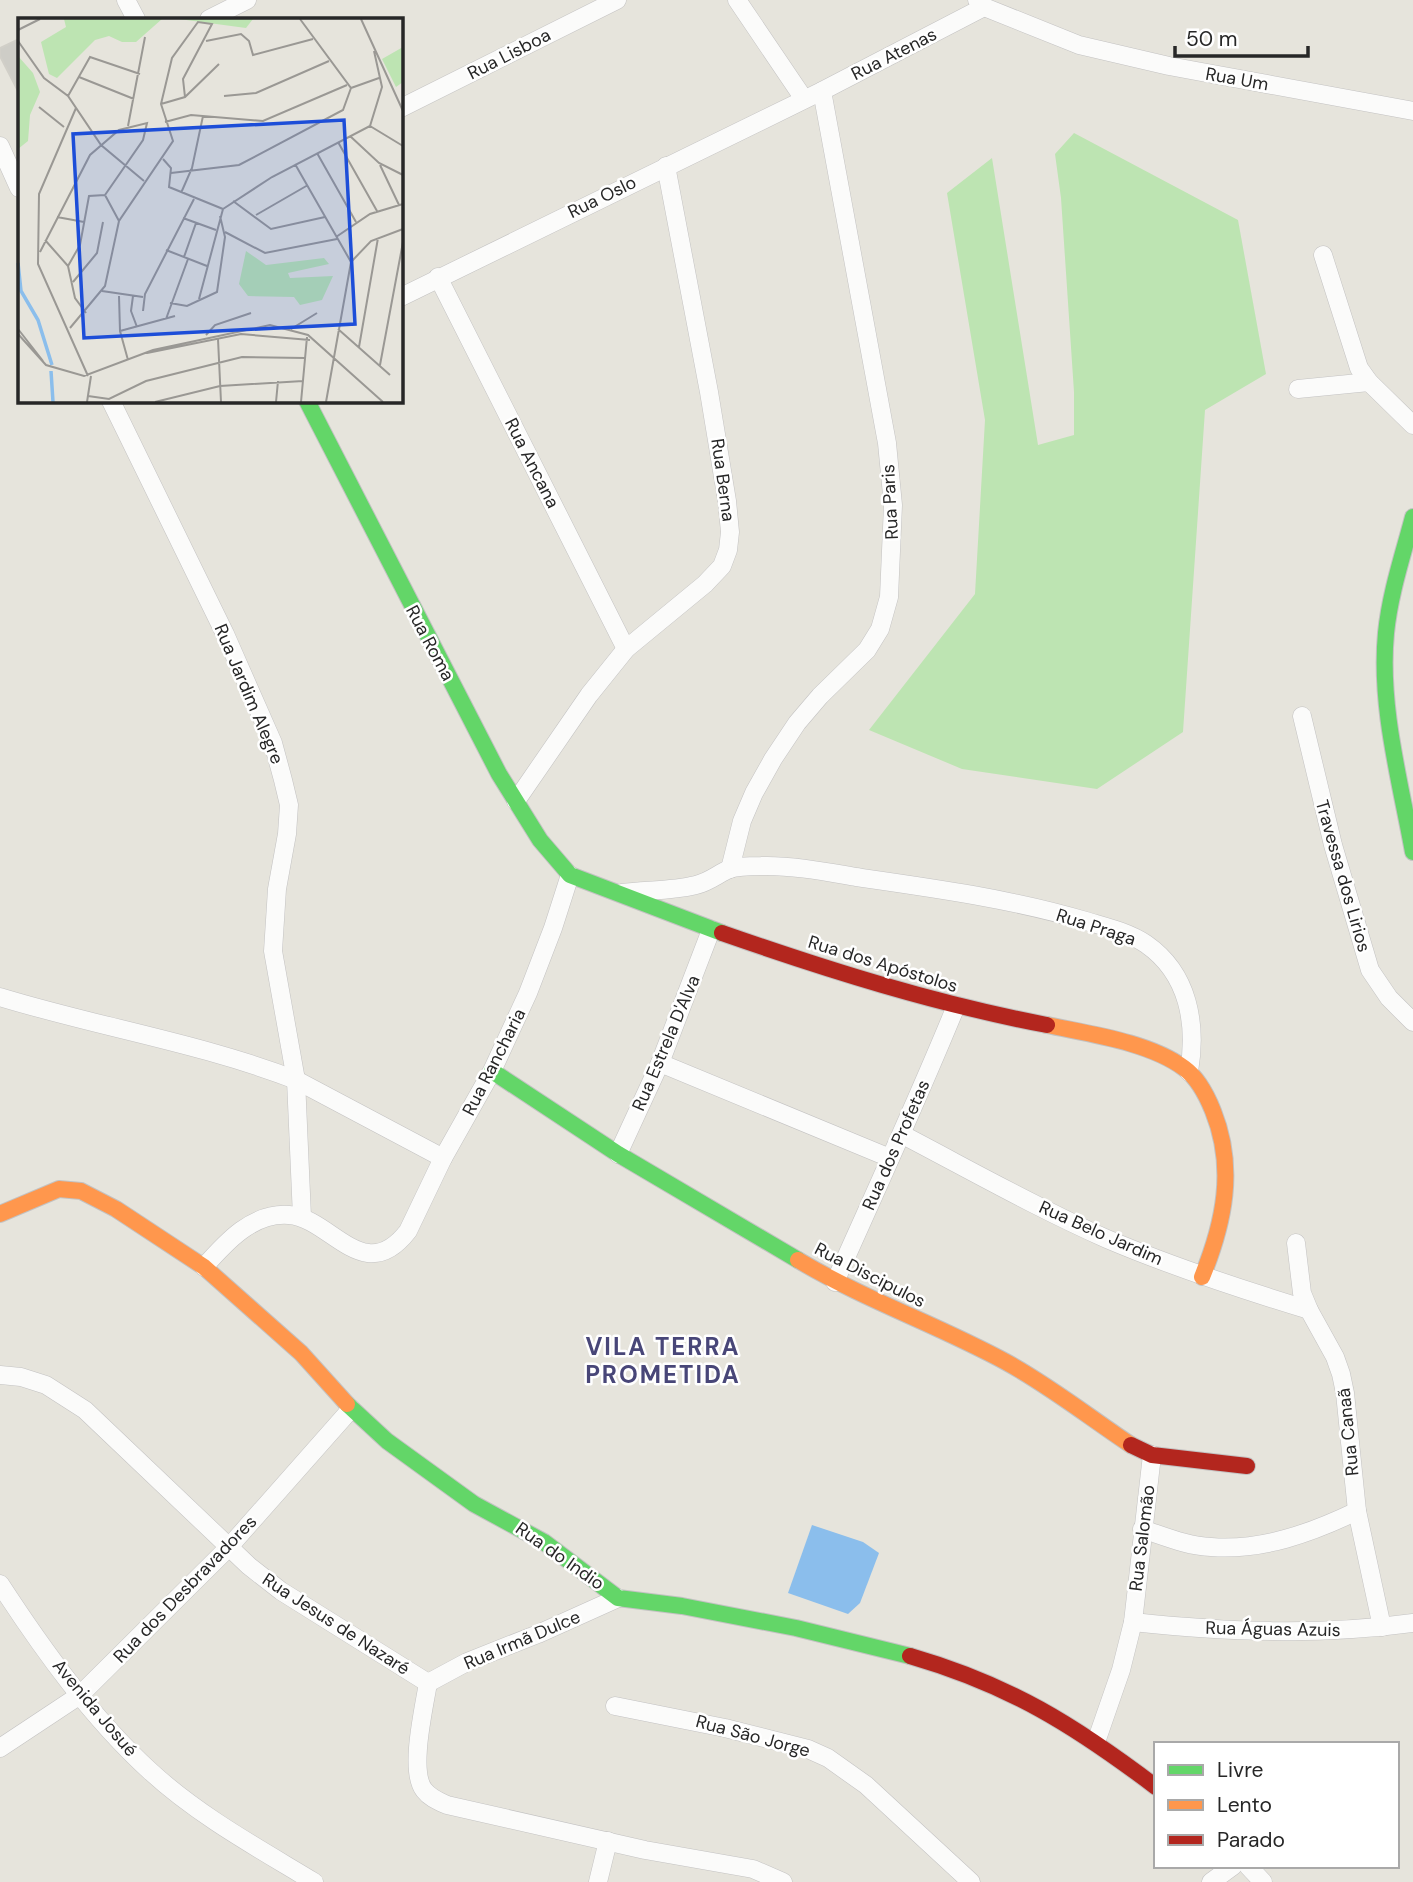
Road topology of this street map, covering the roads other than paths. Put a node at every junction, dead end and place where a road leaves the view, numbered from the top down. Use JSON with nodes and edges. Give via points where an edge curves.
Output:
{"nodes":[{"id":1,"x":126,"y":0,"type":"edge"},
{"id":2,"x":247,"y":0,"type":"edge"},
{"id":3,"x":617,"y":0,"type":"edge"},
{"id":4,"x":737,"y":0,"type":"edge"},
{"id":5,"x":981,"y":4,"type":"edge"},
{"id":6,"x":135,"y":18,"type":"edge"},
{"id":7,"x":211,"y":18,"type":"edge"},
{"id":8,"x":822,"y":91,"type":"junction"},
{"id":9,"x":804,"y":99,"type":"junction"},
{"id":10,"x":402,"y":108,"type":"edge"},
{"id":11,"x":1413,"y":111,"type":"edge"},
{"id":12,"x":0,"y":146,"type":"edge"},
{"id":13,"x":666,"y":166,"type":"junction"},
{"id":14,"x":18,"y":186,"type":"edge"},
{"id":15,"x":1323,"y":255,"type":"dead end"},
{"id":16,"x":438,"y":277,"type":"junction"},
{"id":17,"x":402,"y":296,"type":"edge"},
{"id":18,"x":1369,"y":382,"type":"junction"},
{"id":19,"x":1298,"y":389,"type":"dead end"},
{"id":20,"x":111,"y":402,"type":"edge"},
{"id":21,"x":307,"y":402,"type":"edge"},
{"id":22,"x":1413,"y":425,"type":"edge"},
{"id":23,"x":1413,"y":517,"type":"edge"},
{"id":24,"x":626,"y":649,"type":"junction"},
{"id":25,"x":1302,"y":716,"type":"dead end"},
{"id":26,"x":516,"y":801,"type":"junction"},
{"id":27,"x":1413,"y":852,"type":"edge"},
{"id":28,"x":730,"y":869,"type":"junction"},
{"id":29,"x":570,"y":875,"type":"junction"},
{"id":30,"x":618,"y":893,"type":"junction"},
{"id":31,"x":712,"y":930,"type":"junction"},
{"id":32,"x":0,"y":997,"type":"edge"},
{"id":33,"x":956,"y":1006,"type":"junction"},
{"id":34,"x":1413,"y":1022,"type":"edge"},
{"id":35,"x":660,"y":1063,"type":"junction"},
{"id":36,"x":492,"y":1071,"type":"junction"},
{"id":37,"x":1189,"y":1072,"type":"junction"},
{"id":38,"x":296,"y":1080,"type":"junction"},
{"id":39,"x":903,"y":1135,"type":"junction"},
{"id":40,"x":618,"y":1154,"type":"junction"},
{"id":41,"x":443,"y":1158,"type":"junction"},
{"id":42,"x":890,"y":1158,"type":"junction"},
{"id":43,"x":0,"y":1214,"type":"edge"},
{"id":44,"x":302,"y":1217,"type":"junction"},
{"id":45,"x":1296,"y":1243,"type":"dead end"},
{"id":46,"x":204,"y":1267,"type":"junction"},
{"id":47,"x":1202,"y":1277,"type":"junction"},
{"id":48,"x":835,"y":1282,"type":"junction"},
{"id":49,"x":1309,"y":1310,"type":"junction"},
{"id":50,"x":0,"y":1375,"type":"edge"},
{"id":51,"x":351,"y":1409,"type":"junction"},
{"id":52,"x":1152,"y":1455,"type":"junction"},
{"id":53,"x":1247,"y":1466,"type":"dead end"},
{"id":54,"x":1357,"y":1511,"type":"junction"},
{"id":55,"x":1142,"y":1529,"type":"junction"},
{"id":56,"x":229,"y":1547,"type":"junction"},
{"id":57,"x":0,"y":1584,"type":"edge"},
{"id":58,"x":618,"y":1598,"type":"junction"},
{"id":59,"x":1133,"y":1622,"type":"junction"},
{"id":60,"x":1413,"y":1623,"type":"edge"},
{"id":61,"x":1382,"y":1627,"type":"junction"},
{"id":62,"x":428,"y":1683,"type":"junction"},
{"id":63,"x":80,"y":1695,"type":"junction"},
{"id":64,"x":615,"y":1706,"type":"dead end"},
{"id":65,"x":1096,"y":1742,"type":"junction"},
{"id":66,"x":0,"y":1748,"type":"edge"},
{"id":67,"x":1154,"y":1786,"type":"edge"},
{"id":68,"x":608,"y":1841,"type":"junction"},
{"id":69,"x":1230,"y":1868,"type":"edge"},
{"id":70,"x":1250,"y":1868,"type":"edge"},
{"id":71,"x":314,"y":1882,"type":"edge"},
{"id":72,"x":598,"y":1882,"type":"edge"},
{"id":73,"x":783,"y":1882,"type":"edge"},
{"id":74,"x":971,"y":1882,"type":"edge"},
{"id":75,"x":1211,"y":1882,"type":"edge"},
{"id":76,"x":1263,"y":1882,"type":"edge"}],
"edges":[{"from":1,"to":6,"type":"street"},
{"from":2,"to":7,"type":"street"},
{"from":3,"to":10,"type":"street","name":"Rua Lisboa"},
{"from":4,"to":9,"type":"street"},
{"from":5,"to":8,"type":"street","name":"Rua Atenas"},
{"from":5,"to":11,"type":"street","name":"Rua Um","via":[[1079,45]]},
{"from":8,"to":9,"type":"street","name":"Rua Atenas"},
{"from":8,"to":28,"type":"street","name":"Rua Paris","via":[[887,443],[893,505],[889,597],[880,629],[867,650],[820,696],[773,759],[742,821]]},
{"from":9,"to":13,"type":"street","name":"Rua Oslo"},
{"from":12,"to":14,"type":"street"},
{"from":13,"to":16,"type":"street","name":"Rua Oslo"},
{"from":13,"to":24,"type":"street","name":"Rua Berna","via":[[730,532],[722,566]]},
{"from":15,"to":18,"type":"street","via":[[1351,348]]},
{"from":16,"to":17,"type":"street","name":"Rua Oslo"},
{"from":16,"to":24,"type":"street","name":"Rua Ancana"},
{"from":18,"to":19,"type":"street"},
{"from":18,"to":22,"type":"street"},
{"from":20,"to":38,"type":"street","name":"Rua Jardim Alegre","via":[[225,634],[273,743],[284,780],[289,805],[273,951]]},
{"from":21,"to":26,"type":"street","name":"Rua Roma"},
{"from":23,"to":27,"type":"street","via":[[1393,590],[1384,670]]},
{"from":24,"to":26,"type":"street","name":"Rua Berna"},
{"from":25,"to":34,"type":"street","name":"Travessa dos Lirios","via":[[1370,970]]},
{"from":26,"to":29,"type":"street","name":"Rua Roma","via":[[550,854]]},
{"from":28,"to":30,"type":"street","name":"Rua Praga","via":[[697,885]]},
{"from":28,"to":37,"type":"street","name":"Rua Praga","via":[[763,865],[907,884],[1059,913],[1120,930],[1146,944],[1181,985],[1193,1028]]},
{"from":29,"to":30,"type":"street","name":"Rua dos Apóstolos"},
{"from":29,"to":36,"type":"street","name":"Rua Rancharia","via":[[554,928]]},
{"from":30,"to":31,"type":"street","name":"Rua dos Apóstolos"},
{"from":31,"to":33,"type":"street","name":"Rua dos Apóstolos"},
{"from":31,"to":35,"type":"street","name":"Rua Estrela D'Alva"},
{"from":32,"to":38,"type":"street","via":[[236,1059]]},
{"from":33,"to":37,"type":"street","name":"Rua dos Apóstolos","via":[[1086,1032],[1169,1059]]},
{"from":33,"to":39,"type":"street","name":"Rua dos Profetas"},
{"from":35,"to":40,"type":"street","name":"Rua Estrela D'Alva"},
{"from":35,"to":42,"type":"street"},
{"from":36,"to":40,"type":"street","name":"Rua Discipulos"},
{"from":36,"to":41,"type":"street","name":"Rua Rancharia"},
{"from":37,"to":47,"type":"street","via":[[1205,1092],[1218,1121],[1226,1160],[1222,1221]]},
{"from":38,"to":41,"type":"street"},
{"from":38,"to":44,"type":"street","name":"Rua Jardim Alegre"},
{"from":39,"to":42,"type":"street","name":"Rua dos Profetas"},
{"from":39,"to":47,"type":"street","name":"Rua Belo Jardim","via":[[1063,1218]]},
{"from":40,"to":48,"type":"street","name":"Rua Discipulos"},
{"from":41,"to":44,"type":"street","name":"Rua Rancharia","via":[[408,1231],[384,1251],[348,1247]]},
{"from":42,"to":48,"type":"street","name":"Rua dos Profetas"},
{"from":43,"to":46,"type":"street","name":"Rua do Indio","via":[[59,1189],[81,1191]]},
{"from":44,"to":46,"type":"street","via":[[270,1216],[251,1224],[229,1238]]},
{"from":45,"to":49,"type":"street","name":"Rua Canaã","via":[[1302,1293]]},
{"from":46,"to":51,"type":"street","name":"Rua do Indio","via":[[301,1353]]},
{"from":47,"to":49,"type":"street","name":"Rua Belo Jardim"},
{"from":48,"to":52,"type":"street","name":"Rua Discipulos","via":[[1003,1360]]},
{"from":49,"to":54,"type":"street","name":"Rua Canaã","via":[[1341,1374]]},
{"from":50,"to":56,"type":"street","name":"Rua Jesus de Nazaré","via":[[46,1385],[85,1410]]},
{"from":51,"to":56,"type":"street","name":"Rua dos Desbravadores"},
{"from":51,"to":58,"type":"street","name":"Rua do Indio","via":[[450,1488],[544,1542]]},
{"from":52,"to":53,"type":"street","name":"Rua Discipulos"},
{"from":52,"to":55,"type":"street","name":"Rua Salomão"},
{"from":54,"to":55,"type":"street","via":[[1296,1538],[1241,1547],[1210,1548]]},
{"from":54,"to":61,"type":"street","name":"Rua Canaã"},
{"from":55,"to":59,"type":"street","name":"Rua Salomão"},
{"from":56,"to":62,"type":"street","name":"Rua Jesus de Nazaré","via":[[281,1591]]},
{"from":56,"to":63,"type":"street","name":"Rua dos Desbravadores"},
{"from":57,"to":63,"type":"street","name":"Avenida Josué"},
{"from":58,"to":62,"type":"street","name":"Rua Irmã Dulce"},
{"from":58,"to":65,"type":"street","name":"Rua do Indio","via":[[796,1628],[942,1665],[1014,1694]]},
{"from":59,"to":61,"type":"street","name":"Rua Águas Azuis","via":[[1236,1631]]},
{"from":59,"to":65,"type":"street","name":"Rua Salomão"},
{"from":60,"to":61,"type":"street","name":"Rua Águas Azuis"},
{"from":62,"to":68,"type":"street","name":"Rua Jesus de Nazaré","via":[[417,1763],[418,1778],[433,1799]]},
{"from":63,"to":66,"type":"street","name":"Rua dos Desbravadores"},
{"from":63,"to":71,"type":"street","name":"Avenida Josué","via":[[150,1772],[205,1815]]},
{"from":64,"to":74,"type":"street","name":"Rua São Jorge","via":[[725,1728],[828,1758],[866,1785]]},
{"from":65,"to":67,"type":"street","name":"Rua do Indio"},
{"from":68,"to":72,"type":"street"},
{"from":68,"to":73,"type":"street","name":"Rua Jesus de Nazaré","via":[[753,1869]]},
{"from":69,"to":75,"type":"street"},
{"from":70,"to":76,"type":"street"}]}
